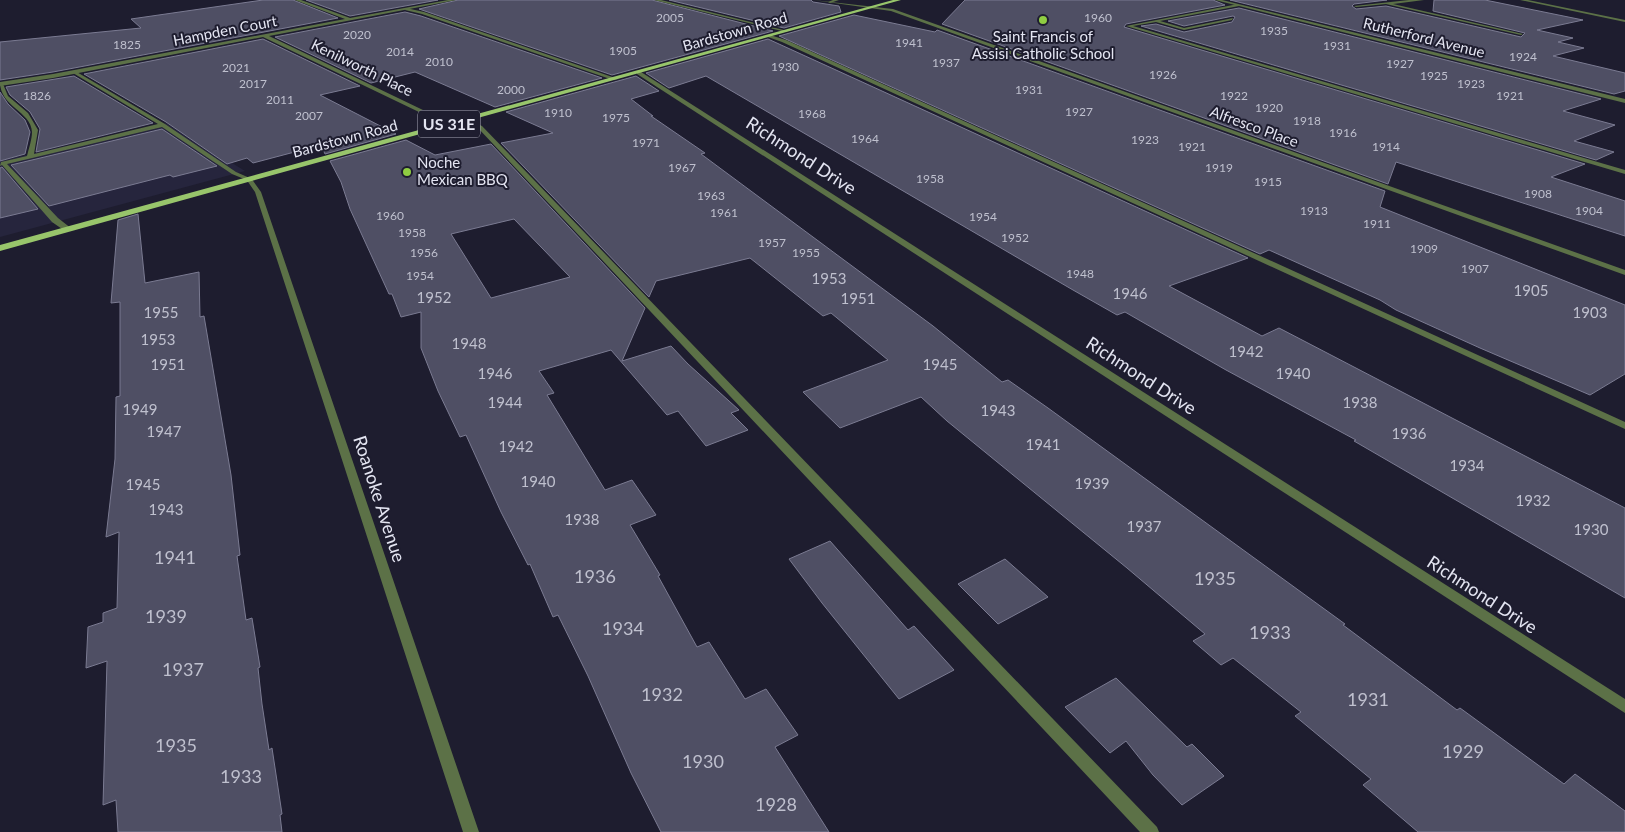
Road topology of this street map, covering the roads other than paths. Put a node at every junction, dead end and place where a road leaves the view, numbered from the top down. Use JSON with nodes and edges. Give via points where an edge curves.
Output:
{"nodes":[{"id":1,"x":297,"y":0,"type":"edge"},
{"id":2,"x":454,"y":0,"type":"edge"},
{"id":3,"x":656,"y":0,"type":"edge"},
{"id":4,"x":815,"y":0,"type":"edge"},
{"id":5,"x":836,"y":0,"type":"edge"},
{"id":6,"x":899,"y":0,"type":"edge"},
{"id":7,"x":1217,"y":0,"type":"edge"},
{"id":8,"x":1422,"y":0,"type":"edge"},
{"id":9,"x":1522,"y":0,"type":"edge"},
{"id":10,"x":830,"y":2,"type":"junction"},
{"id":11,"x":1388,"y":4,"type":"junction"},
{"id":12,"x":1238,"y":5,"type":"junction"},
{"id":13,"x":1356,"y":6,"type":"dead end"},
{"id":14,"x":873,"y":8,"type":"junction"},
{"id":15,"x":406,"y":9,"type":"junction"},
{"id":16,"x":1232,"y":19,"type":"dead end"},
{"id":17,"x":349,"y":20,"type":"junction"},
{"id":18,"x":1154,"y":21,"type":"junction"},
{"id":19,"x":1625,"y":21,"type":"edge"},
{"id":20,"x":786,"y":31,"type":"junction"},
{"id":21,"x":1521,"y":34,"type":"dead end"},
{"id":22,"x":264,"y":36,"type":"junction"},
{"id":23,"x":770,"y":36,"type":"junction"},
{"id":24,"x":75,"y":72,"type":"junction"},
{"id":25,"x":639,"y":73,"type":"junction"},
{"id":26,"x":615,"y":79,"type":"junction"},
{"id":27,"x":0,"y":84,"type":"edge"},
{"id":28,"x":1625,"y":101,"type":"edge"},
{"id":29,"x":465,"y":120,"type":"junction"},
{"id":30,"x":448,"y":124,"type":"junction"},
{"id":31,"x":162,"y":125,"type":"junction"},
{"id":32,"x":30,"y":157,"type":"junction"},
{"id":33,"x":1,"y":163,"type":"edge"},
{"id":34,"x":1625,"y":172,"type":"edge"},
{"id":35,"x":250,"y":179,"type":"junction"},
{"id":36,"x":68,"y":229,"type":"junction"},
{"id":37,"x":0,"y":248,"type":"edge"},
{"id":38,"x":1625,"y":274,"type":"edge"},
{"id":39,"x":1622,"y":421,"type":"edge"},
{"id":40,"x":1625,"y":707,"type":"edge"},
{"id":41,"x":471,"y":832,"type":"edge"},
{"id":42,"x":1151,"y":832,"type":"edge"}],
"edges":[{"from":1,"to":17,"type":"street"},
{"from":2,"to":15,"type":"street","name":"Hampden Court"},
{"from":3,"to":20,"type":"street"},
{"from":4,"to":10,"type":"street","name":"Alfresco Place"},
{"from":5,"to":10,"type":"street"},
{"from":6,"to":14,"type":"main road","name":"Bardstown Road","number":"US 31E"},
{"from":7,"to":12,"type":"street","name":"Rutherford Avenue"},
{"from":8,"to":11,"type":"street"},
{"from":9,"to":19,"type":"street"},
{"from":10,"to":14,"type":"street","name":"Alfresco Place"},
{"from":11,"to":13,"type":"street"},
{"from":11,"to":21,"type":"street"},
{"from":12,"to":18,"type":"street"},
{"from":12,"to":28,"type":"street","name":"Rutherford Avenue"},
{"from":14,"to":20,"type":"main road","name":"Bardstown Road","number":"US 31E"},
{"from":14,"to":38,"type":"street","name":"Alfresco Place","via":[[892,10]]},
{"from":15,"to":17,"type":"street","name":"Hampden Court"},
{"from":15,"to":26,"type":"street"},
{"from":16,"to":18,"type":"street","via":[[1184,29]]},
{"from":17,"to":22,"type":"street","name":"Hampden Court"},
{"from":18,"to":34,"type":"street","via":[[1128,26]]},
{"from":20,"to":23,"type":"main road","name":"Bardstown Road","number":"US 31E"},
{"from":22,"to":24,"type":"street","name":"Hampden Court"},
{"from":22,"to":30,"type":"street","name":"Kenilworth Place"},
{"from":23,"to":25,"type":"main road","name":"Bardstown Road","number":"US 31E"},
{"from":23,"to":39,"type":"street"},
{"from":24,"to":27,"type":"street","name":"Hampden Court"},
{"from":24,"to":31,"type":"street"},
{"from":25,"to":26,"type":"main road","name":"Bardstown Road","number":"US 31E"},
{"from":25,"to":40,"type":"street","name":"Richmond Drive"},
{"from":26,"to":29,"type":"main road","name":"Bardstown Road","number":"US 31E"},
{"from":27,"to":32,"type":"street","via":[[6,96],[26,114],[34,130]]},
{"from":29,"to":30,"type":"main road","name":"Bardstown Road","number":"US 31E"},
{"from":29,"to":42,"type":"street","via":[[480,127]]},
{"from":30,"to":35,"type":"main road","name":"Bardstown Road","number":"US 31E"},
{"from":31,"to":32,"type":"street"},
{"from":31,"to":35,"type":"street","via":[[234,173]]},
{"from":32,"to":33,"type":"street"},
{"from":33,"to":36,"type":"street","via":[[55,220]]},
{"from":35,"to":36,"type":"main road","name":"Bardstown Road","number":"US 31E"},
{"from":35,"to":41,"type":"street","name":"Roanoke Avenue","via":[[258,192]]},
{"from":36,"to":37,"type":"main road","name":"Bardstown Road","number":"US 31E"}]}
